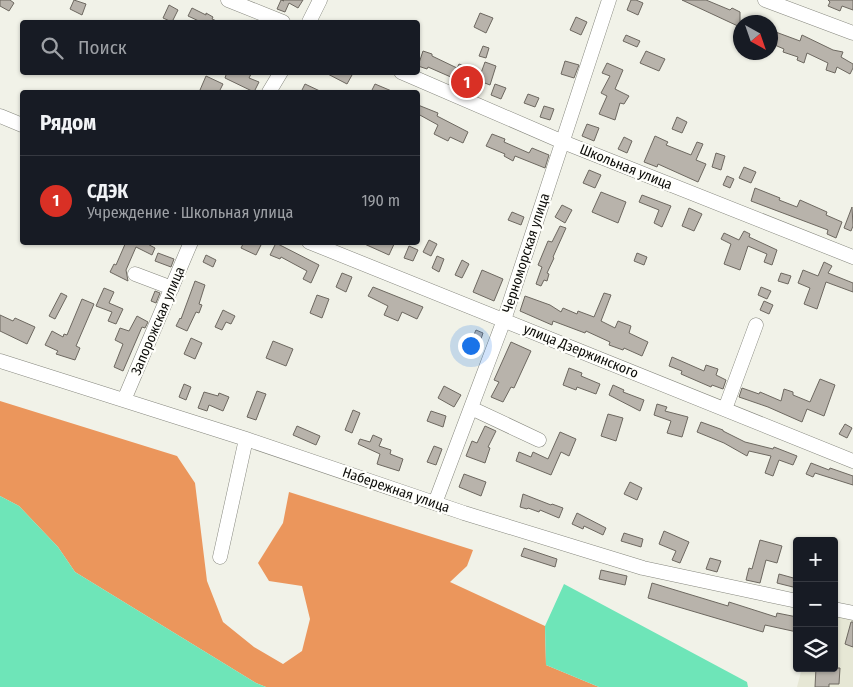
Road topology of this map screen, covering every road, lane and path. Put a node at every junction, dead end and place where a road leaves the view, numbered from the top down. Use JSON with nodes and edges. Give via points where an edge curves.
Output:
{"nodes":[{"id":1,"x":228,"y":0,"type":"edge"},
{"id":2,"x":320,"y":0,"type":"edge"},
{"id":3,"x":609,"y":0,"type":"edge"},
{"id":4,"x":764,"y":0,"type":"edge"},
{"id":5,"x":278,"y":20,"type":"edge"},
{"id":6,"x":310,"y":20,"type":"edge"},
{"id":7,"x":853,"y":33,"type":"edge"},
{"id":8,"x":279,"y":75,"type":"edge"},
{"id":9,"x":408,"y":75,"type":"edge"},
{"id":10,"x":270,"y":90,"type":"edge"},
{"id":11,"x":0,"y":116,"type":"edge"},
{"id":12,"x":20,"y":124,"type":"edge"},
{"id":13,"x":563,"y":142,"type":"junction"},
{"id":14,"x":190,"y":245,"type":"edge"},
{"id":15,"x":317,"y":245,"type":"edge"},
{"id":16,"x":853,"y":257,"type":"edge"},
{"id":17,"x":135,"y":274,"type":"dead end"},
{"id":18,"x":172,"y":288,"type":"junction"},
{"id":19,"x":504,"y":320,"type":"junction"},
{"id":20,"x":756,"y":325,"type":"dead end"},
{"id":21,"x":0,"y":361,"type":"edge"},
{"id":22,"x":124,"y":400,"type":"junction"},
{"id":23,"x":471,"y":408,"type":"junction"},
{"id":24,"x":725,"y":409,"type":"junction"},
{"id":25,"x":246,"y":439,"type":"junction"},
{"id":26,"x":538,"y":440,"type":"dead end"},
{"id":27,"x":853,"y":461,"type":"edge"},
{"id":28,"x":435,"y":503,"type":"junction"},
{"id":29,"x":220,"y":557,"type":"dead end"},
{"id":30,"x":793,"y":600,"type":"edge"},
{"id":31,"x":838,"y":610,"type":"edge"},
{"id":32,"x":853,"y":613,"type":"edge"}],
"edges":[{"from":1,"to":5,"type":"street"},
{"from":2,"to":6,"type":"street"},
{"from":3,"to":13,"type":"street","name":"Черноморская улица"},
{"from":4,"to":7,"type":"street"},
{"from":8,"to":10,"type":"street"},
{"from":9,"to":13,"type":"street","name":"Школьная улица"},
{"from":11,"to":12,"type":"street"},
{"from":13,"to":16,"type":"street","name":"Школьная улица"},
{"from":13,"to":19,"type":"street","name":"Черноморская улица"},
{"from":14,"to":18,"type":"street","name":"Запорожская улица"},
{"from":15,"to":19,"type":"street","name":"улица Дзержинского"},
{"from":17,"to":18,"type":"street"},
{"from":18,"to":22,"type":"street","name":"Запорожская улица"},
{"from":19,"to":23,"type":"street","name":"Черноморская улица"},
{"from":19,"to":24,"type":"street","name":"улица Дзержинского"},
{"from":20,"to":24,"type":"street"},
{"from":21,"to":22,"type":"street","name":"Набережная улица"},
{"from":22,"to":25,"type":"street","name":"Набережная улица"},
{"from":23,"to":26,"type":"street"},
{"from":23,"to":28,"type":"street","name":"Черноморская улица"},
{"from":24,"to":27,"type":"street","name":"улица Дзержинского"},
{"from":25,"to":28,"type":"street","name":"Набережная улица"},
{"from":25,"to":29,"type":"street"},
{"from":28,"to":30,"type":"street","name":"Набережная улица","via":[[643,568]]},
{"from":31,"to":32,"type":"street"}]}
